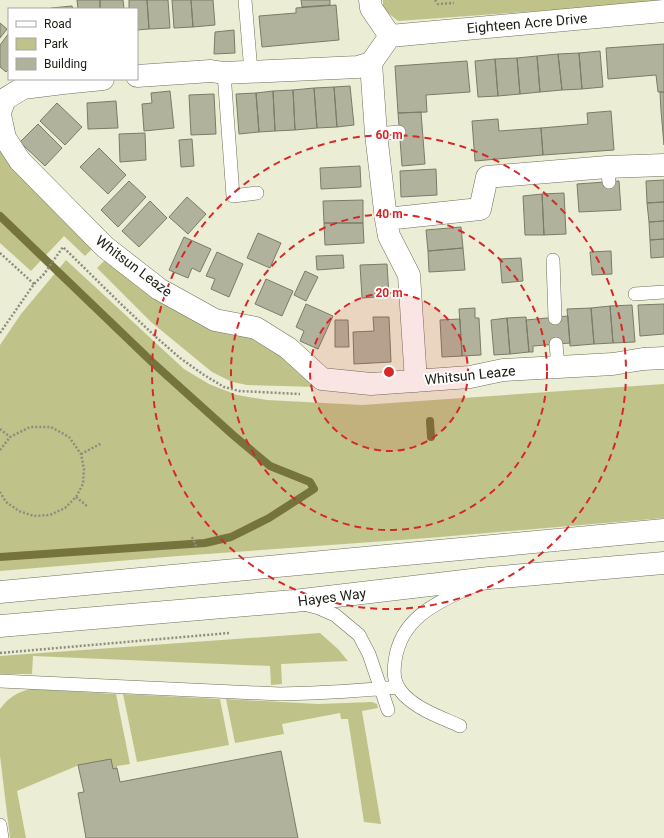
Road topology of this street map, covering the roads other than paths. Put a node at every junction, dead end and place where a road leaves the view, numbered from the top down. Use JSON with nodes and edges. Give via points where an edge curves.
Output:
{"nodes":[{"id":1,"x":245,"y":0,"type":"edge"},
{"id":2,"x":370,"y":0,"type":"edge"},
{"id":3,"x":664,"y":11,"type":"edge"},
{"id":4,"x":390,"y":36,"type":"junction"},
{"id":5,"x":371,"y":63,"type":"junction"},
{"id":6,"x":250,"y":72,"type":"junction"},
{"id":7,"x":224,"y":73,"type":"junction"},
{"id":8,"x":138,"y":76,"type":"edge"},
{"id":9,"x":93,"y":80,"type":"edge"},
{"id":10,"x":1,"y":105,"type":"edge"},
{"id":11,"x":400,"y":132,"type":"dead end"},
{"id":12,"x":376,"y":134,"type":"junction"},
{"id":13,"x":664,"y":165,"type":"edge"},
{"id":14,"x":257,"y":193,"type":"dead end"},
{"id":15,"x":386,"y":219,"type":"junction"},
{"id":16,"x":553,"y":260,"type":"dead end"},
{"id":17,"x":664,"y":292,"type":"edge"},
{"id":18,"x":635,"y":294,"type":"dead end"},
{"id":19,"x":555,"y":318,"type":"dead end"},
{"id":20,"x":556,"y":344,"type":"dead end"},
{"id":21,"x":664,"y":358,"type":"edge"},
{"id":22,"x":558,"y":367,"type":"junction"},
{"id":23,"x":416,"y":381,"type":"junction"},
{"id":24,"x":664,"y":530,"type":"edge"},
{"id":25,"x":664,"y":563,"type":"edge"},
{"id":26,"x":489,"y":578,"type":"junction"},
{"id":27,"x":0,"y":592,"type":"edge"},
{"id":28,"x":294,"y":602,"type":"junction"},
{"id":29,"x":0,"y":626,"type":"edge"},
{"id":30,"x":0,"y":681,"type":"edge"},
{"id":31,"x":398,"y":687,"type":"junction"},
{"id":32,"x":381,"y":689,"type":"junction"},
{"id":33,"x":388,"y":710,"type":"dead end"},
{"id":34,"x":460,"y":726,"type":"dead end"},
{"id":35,"x":0,"y":825,"type":"edge"},
{"id":36,"x":2,"y":838,"type":"edge"}],
"edges":[{"from":1,"to":6,"type":"lane"},
{"from":2,"to":4,"type":"street","via":[[370,8]]},
{"from":3,"to":4,"type":"street","name":"Eighteen Acre Drive"},
{"from":4,"to":5,"type":"street"},
{"from":5,"to":6,"type":"street","via":[[358,67]]},
{"from":5,"to":12,"type":"street"},
{"from":6,"to":7,"type":"street"},
{"from":7,"to":8,"type":"street","via":[[211,71]]},
{"from":7,"to":14,"type":"lane","via":[[233,196]]},
{"from":9,"to":10,"type":"street","name":"Whitsun Leaze","via":[[23,88]]},
{"from":10,"to":23,"type":"street","name":"Whitsun Leaze","via":[[5,138],[20,161],[105,247],[159,289],[215,320],[256,328],[288,348],[322,379],[371,384]]},
{"from":11,"to":12,"type":"lane"},
{"from":12,"to":15,"type":"street"},
{"from":13,"to":15,"type":"street","via":[[608,175],[487,177],[480,209]]},
{"from":15,"to":23,"type":"street","via":[[389,236],[409,275]]},
{"from":16,"to":19,"type":"lane"},
{"from":17,"to":18,"type":"lane"},
{"from":20,"to":22,"type":"lane"},
{"from":21,"to":22,"type":"street","name":"Whitsun Leaze"},
{"from":22,"to":23,"type":"street","name":"Whitsun Leaze","via":[[503,370],[470,377]]},
{"from":24,"to":27,"type":"street"},
{"from":25,"to":26,"type":"street","name":"Hayes Way"},
{"from":26,"to":28,"type":"street","name":"Hayes Way"},
{"from":26,"to":31,"type":"lane","via":[[441,601],[413,622],[401,638],[395,658],[394,676]]},
{"from":28,"to":29,"type":"street","name":"Hayes Way"},
{"from":28,"to":32,"type":"lane","via":[[335,615],[359,635],[369,654]]},
{"from":30,"to":32,"type":"lane","via":[[280,694]]},
{"from":31,"to":32,"type":"lane"},
{"from":31,"to":34,"type":"lane","via":[[408,699],[426,711]]},
{"from":32,"to":33,"type":"lane"},
{"from":35,"to":36,"type":"lane"}]}
